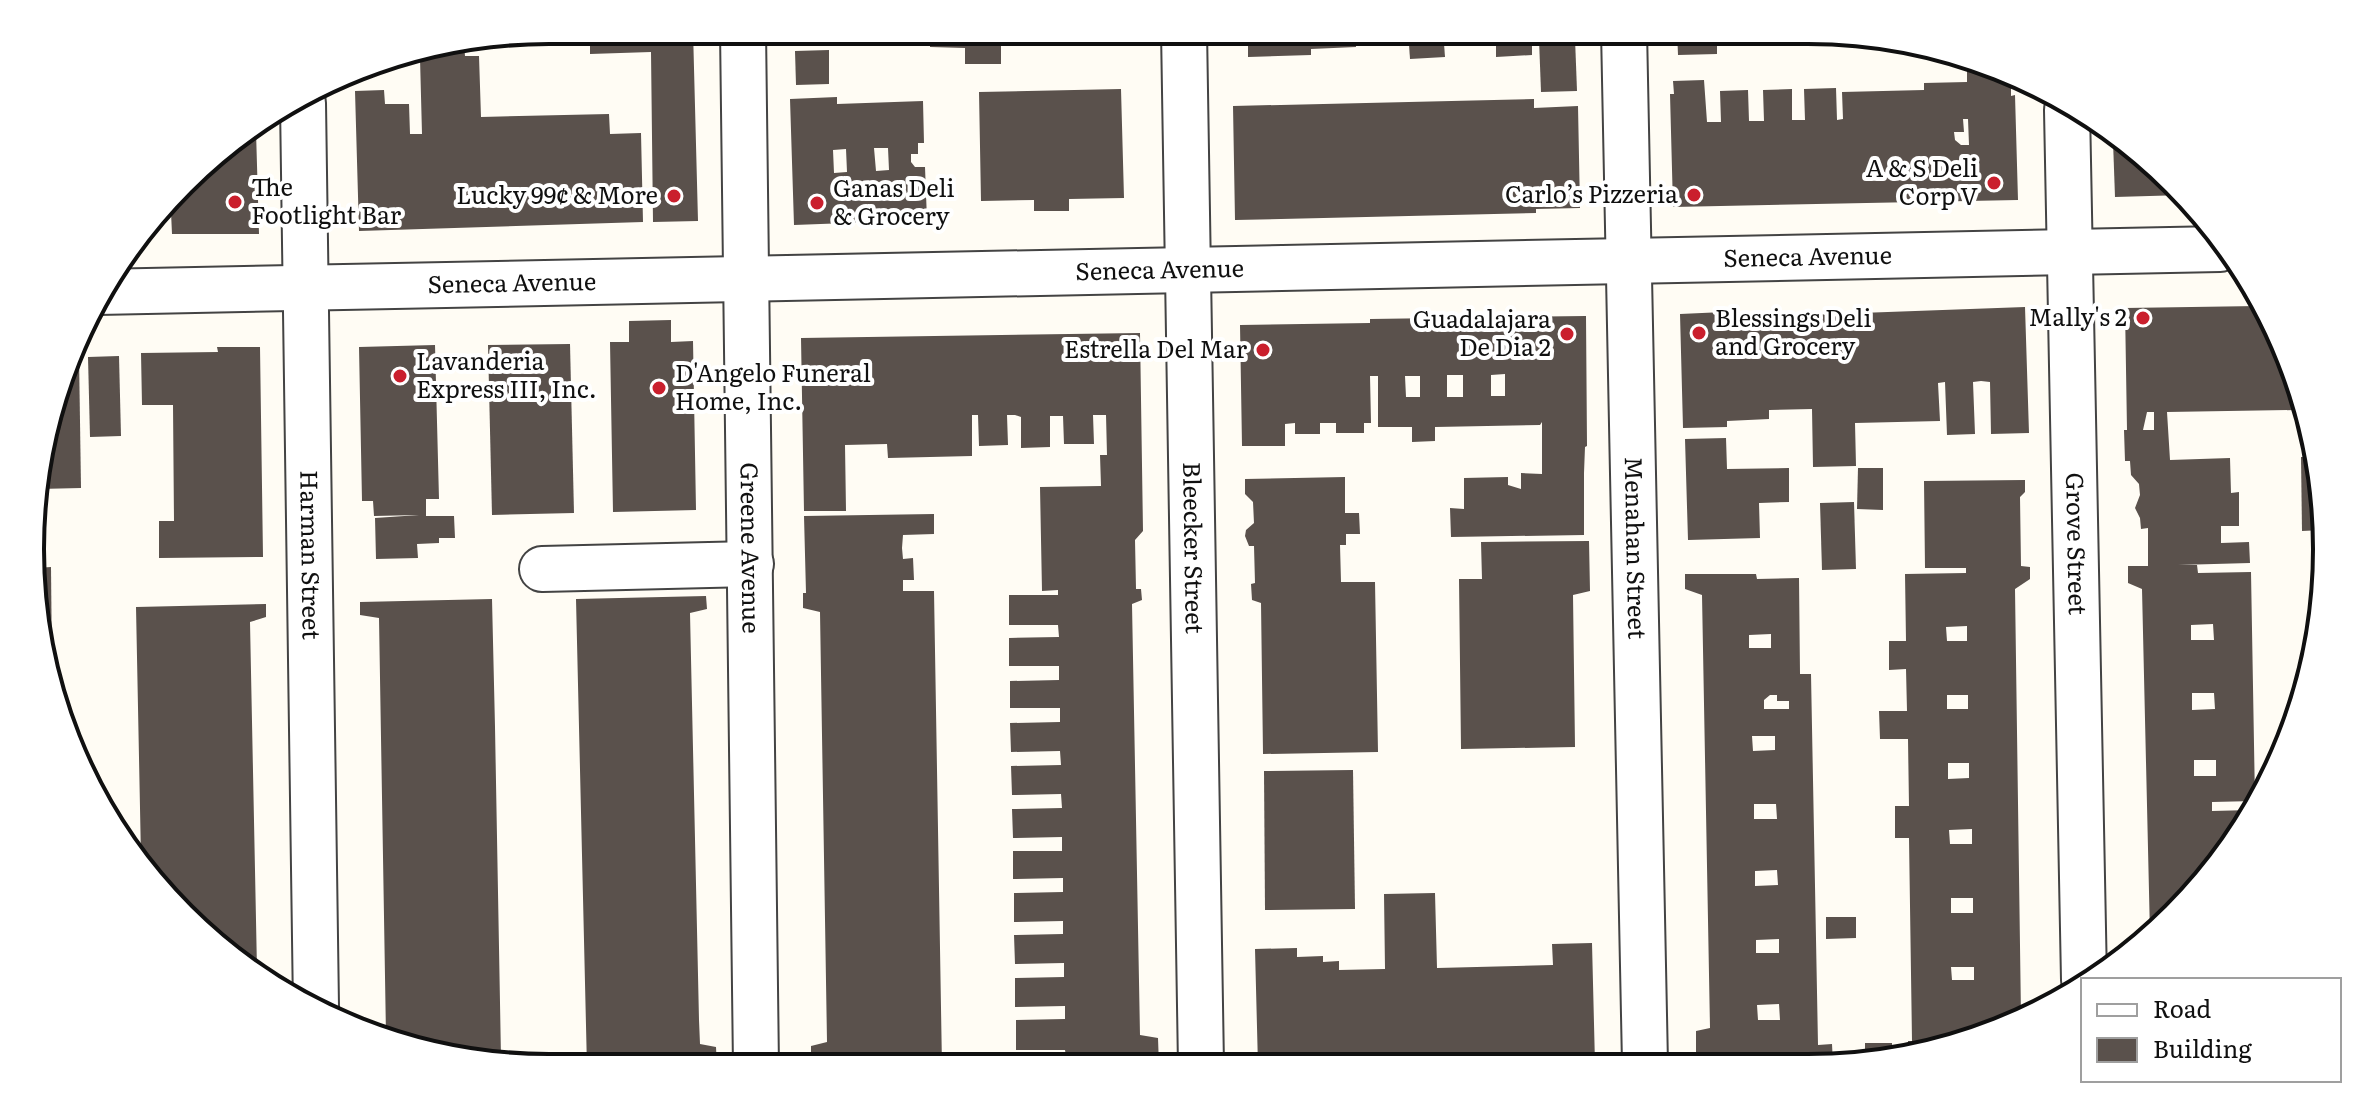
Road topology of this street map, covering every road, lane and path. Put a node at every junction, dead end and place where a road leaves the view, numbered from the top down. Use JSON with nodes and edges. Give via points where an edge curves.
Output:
{"nodes":[{"id":1,"x":743,"y":44,"type":"edge"},
{"id":2,"x":1184,"y":44,"type":"edge"},
{"id":3,"x":1624,"y":44,"type":"edge"},
{"id":4,"x":303,"y":108,"type":"edge"},
{"id":5,"x":2067,"y":116,"type":"edge"},
{"id":6,"x":2214,"y":249,"type":"edge"},
{"id":7,"x":2069,"y":253,"type":"junction"},
{"id":8,"x":1629,"y":261,"type":"junction"},
{"id":9,"x":1189,"y":270,"type":"junction"},
{"id":10,"x":748,"y":279,"type":"junction"},
{"id":11,"x":307,"y":288,"type":"junction"},
{"id":12,"x":115,"y":292,"type":"edge"},
{"id":13,"x":751,"y":564,"type":"junction"},
{"id":14,"x":542,"y":569,"type":"dead end"},
{"id":15,"x":2084,"y":972,"type":"edge"},
{"id":16,"x":316,"y":997,"type":"edge"},
{"id":17,"x":756,"y":1054,"type":"edge"},
{"id":18,"x":1201,"y":1054,"type":"edge"},
{"id":19,"x":1645,"y":1054,"type":"edge"}],
"edges":[{"from":1,"to":10,"type":"street","name":"Greene Avenue"},
{"from":2,"to":9,"type":"street","name":"Bleecker Street"},
{"from":3,"to":8,"type":"street","name":"Menahan Street"},
{"from":4,"to":11,"type":"street","name":"Harman Street"},
{"from":5,"to":7,"type":"street","name":"Grove Street"},
{"from":6,"to":7,"type":"street","name":"Seneca Avenue"},
{"from":7,"to":8,"type":"street","name":"Seneca Avenue"},
{"from":7,"to":15,"type":"street","name":"Grove Street"},
{"from":8,"to":9,"type":"street","name":"Seneca Avenue"},
{"from":8,"to":19,"type":"street","name":"Menahan Street"},
{"from":9,"to":10,"type":"street","name":"Seneca Avenue"},
{"from":9,"to":18,"type":"street","name":"Bleecker Street"},
{"from":10,"to":11,"type":"street","name":"Seneca Avenue"},
{"from":10,"to":13,"type":"street","name":"Greene Avenue"},
{"from":11,"to":12,"type":"street","name":"Seneca Avenue"},
{"from":11,"to":16,"type":"street","name":"Harman Street"},
{"from":13,"to":14,"type":"street"},
{"from":13,"to":17,"type":"street","name":"Greene Avenue"}]}
